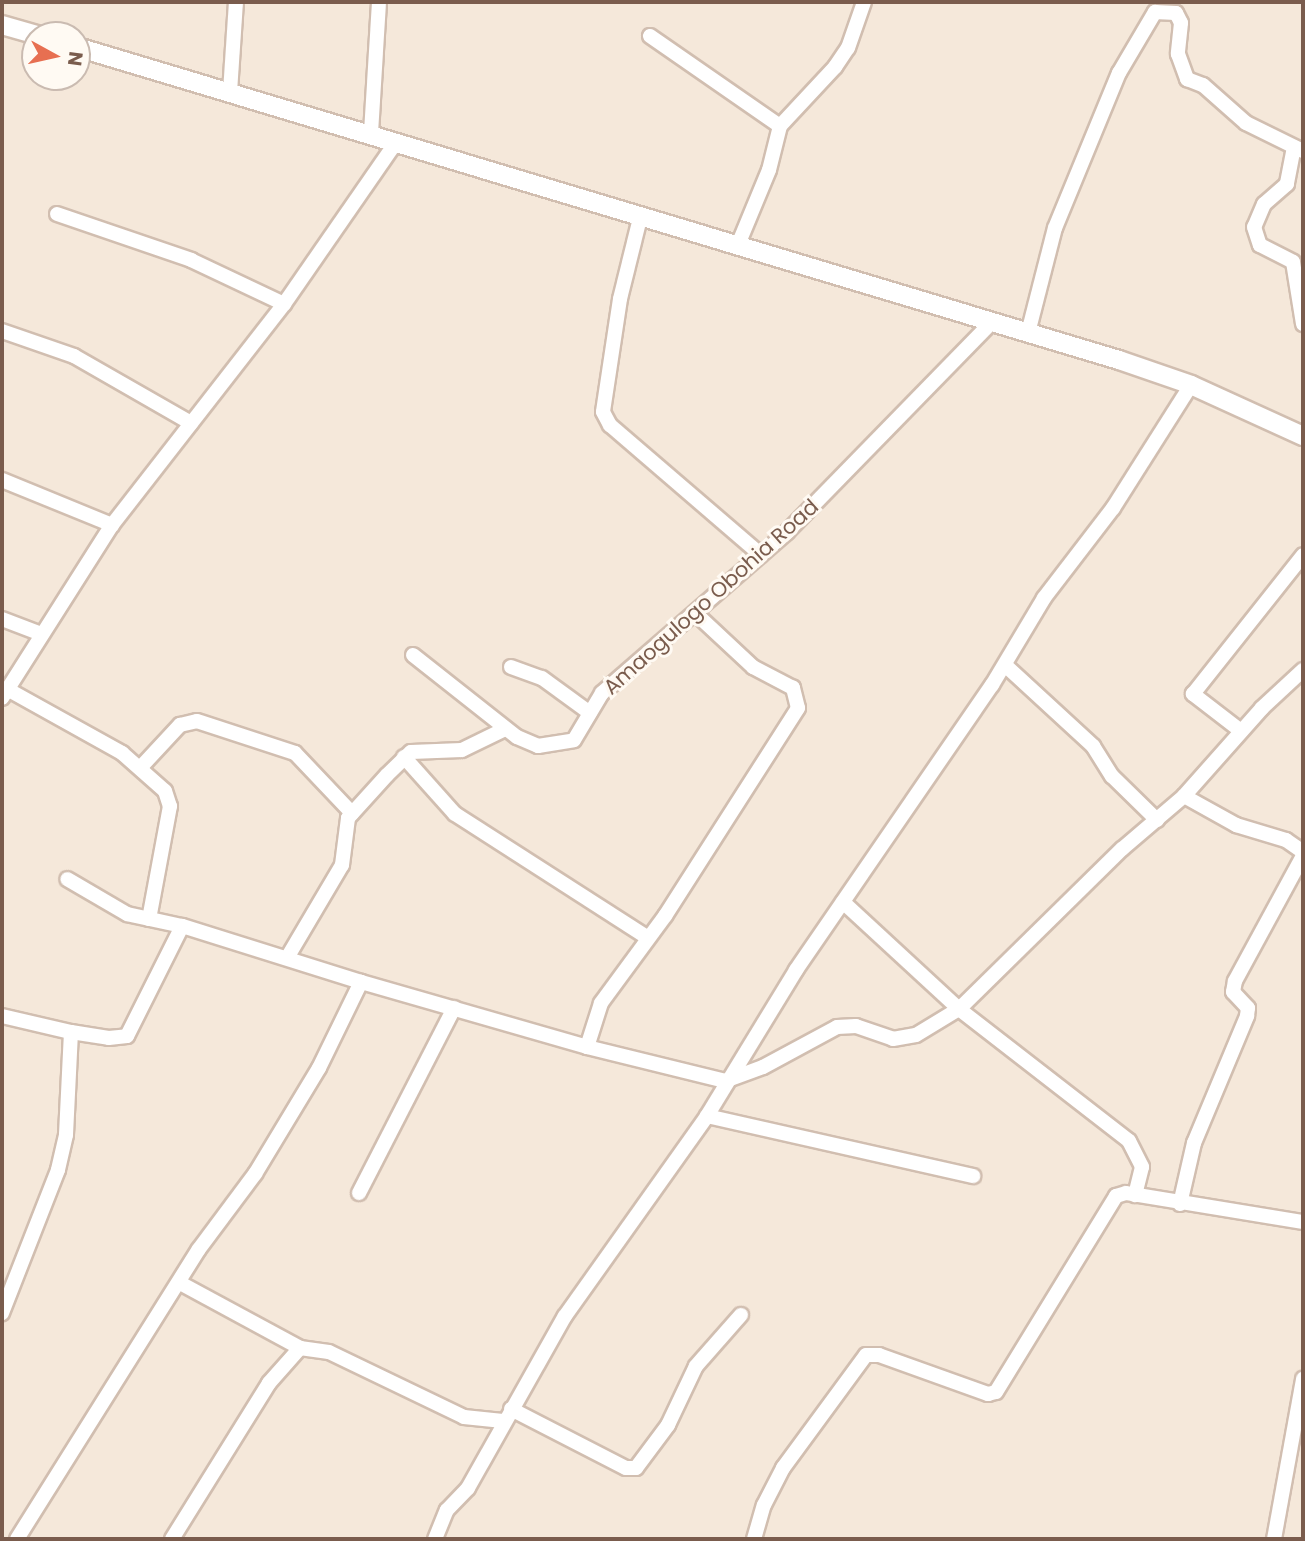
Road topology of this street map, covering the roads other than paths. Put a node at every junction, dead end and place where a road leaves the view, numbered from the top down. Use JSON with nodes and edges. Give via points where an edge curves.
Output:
{"nodes":[{"id":1,"x":236,"y":2,"type":"edge"},
{"id":2,"x":379,"y":2,"type":"edge"},
{"id":3,"x":864,"y":2,"type":"edge"},
{"id":4,"x":2,"y":24,"type":"edge"},
{"id":5,"x":21,"y":30,"type":"edge"},
{"id":6,"x":650,"y":36,"type":"dead end"},
{"id":7,"x":91,"y":51,"type":"edge"},
{"id":8,"x":230,"y":92,"type":"junction"},
{"id":9,"x":780,"y":126,"type":"junction"},
{"id":10,"x":371,"y":134,"type":"junction"},
{"id":11,"x":397,"y":141,"type":"junction"},
{"id":12,"x":1299,"y":149,"type":"edge"},
{"id":13,"x":57,"y":214,"type":"dead end"},
{"id":14,"x":640,"y":218,"type":"junction"},
{"id":15,"x":738,"y":246,"type":"junction"},
{"id":16,"x":285,"y":304,"type":"junction"},
{"id":17,"x":991,"y":323,"type":"junction"},
{"id":18,"x":1303,"y":324,"type":"edge"},
{"id":19,"x":2,"y":331,"type":"edge"},
{"id":20,"x":1028,"y":333,"type":"junction"},
{"id":21,"x":1191,"y":385,"type":"junction"},
{"id":22,"x":191,"y":423,"type":"junction"},
{"id":23,"x":1303,"y":436,"type":"edge"},
{"id":24,"x":2,"y":480,"type":"edge"},
{"id":25,"x":112,"y":525,"type":"junction"},
{"id":26,"x":761,"y":555,"type":"junction"},
{"id":27,"x":1301,"y":563,"type":"edge"},
{"id":28,"x":695,"y":613,"type":"junction"},
{"id":29,"x":2,"y":619,"type":"edge"},
{"id":30,"x":39,"y":633,"type":"junction"},
{"id":31,"x":413,"y":655,"type":"dead end"},
{"id":32,"x":1005,"y":665,"type":"junction"},
{"id":33,"x":511,"y":667,"type":"dead end"},
{"id":34,"x":1303,"y":670,"type":"edge"},
{"id":35,"x":4,"y":694,"type":"edge"},
{"id":36,"x":590,"y":713,"type":"junction"},
{"id":37,"x":505,"y":729,"type":"junction"},
{"id":38,"x":1241,"y":731,"type":"junction"},
{"id":39,"x":404,"y":757,"type":"junction"},
{"id":40,"x":140,"y":768,"type":"junction"},
{"id":41,"x":1184,"y":796,"type":"junction"},
{"id":42,"x":352,"y":813,"type":"junction"},
{"id":43,"x":1157,"y":820,"type":"junction"},
{"id":44,"x":1303,"y":854,"type":"edge"},
{"id":45,"x":67,"y":879,"type":"dead end"},
{"id":46,"x":844,"y":902,"type":"junction"},
{"id":47,"x":149,"y":919,"type":"junction"},
{"id":48,"x":182,"y":926,"type":"junction"},
{"id":49,"x":648,"y":937,"type":"junction"},
{"id":50,"x":287,"y":958,"type":"junction"},
{"id":51,"x":361,"y":982,"type":"junction"},
{"id":52,"x":454,"y":1008,"type":"junction"},
{"id":53,"x":958,"y":1009,"type":"junction"},
{"id":54,"x":2,"y":1016,"type":"edge"},
{"id":55,"x":71,"y":1032,"type":"junction"},
{"id":56,"x":587,"y":1047,"type":"junction"},
{"id":57,"x":725,"y":1080,"type":"junction"},
{"id":58,"x":707,"y":1116,"type":"junction"},
{"id":59,"x":973,"y":1177,"type":"dead end"},
{"id":60,"x":359,"y":1193,"type":"dead end"},
{"id":61,"x":1135,"y":1195,"type":"junction"},
{"id":62,"x":1180,"y":1204,"type":"junction"},
{"id":63,"x":1303,"y":1222,"type":"edge"},
{"id":64,"x":180,"y":1283,"type":"junction"},
{"id":65,"x":2,"y":1313,"type":"edge"},
{"id":66,"x":741,"y":1315,"type":"dead end"},
{"id":67,"x":300,"y":1348,"type":"junction"},
{"id":68,"x":1303,"y":1379,"type":"edge"},
{"id":69,"x":507,"y":1415,"type":"junction"},
{"id":70,"x":17,"y":1539,"type":"edge"},
{"id":71,"x":172,"y":1539,"type":"edge"},
{"id":72,"x":435,"y":1539,"type":"edge"},
{"id":73,"x":754,"y":1539,"type":"edge"},
{"id":74,"x":1277,"y":1539,"type":"edge"}],
"edges":[{"from":1,"to":8,"type":"street"},
{"from":2,"to":10,"type":"street"},
{"from":3,"to":9,"type":"street","via":[[848,48]]},
{"from":4,"to":5,"type":"street"},
{"from":6,"to":9,"type":"street"},
{"from":7,"to":8,"type":"street"},
{"from":8,"to":10,"type":"street"},
{"from":9,"to":15,"type":"street","via":[[769,170]]},
{"from":10,"to":11,"type":"street"},
{"from":11,"to":14,"type":"street"},
{"from":11,"to":16,"type":"street"},
{"from":12,"to":18,"type":"street","via":[[1287,184],[1265,204],[1254,227],[1260,245],[1293,262]]},
{"from":12,"to":20,"type":"street","via":[[1246,123],[1203,85],[1188,79],[1178,54],[1181,23],[1176,13],[1155,12],[1119,73],[1055,228]]},
{"from":13,"to":16,"type":"street","via":[[191,260]]},
{"from":14,"to":15,"type":"street"},
{"from":14,"to":26,"type":"street","via":[[620,299],[603,412],[610,425]]},
{"from":15,"to":17,"type":"street"},
{"from":16,"to":22,"type":"street"},
{"from":17,"to":20,"type":"street"},
{"from":17,"to":26,"type":"street","name":"Amaogulogo Obohia Road"},
{"from":19,"to":22,"type":"street","via":[[74,356]]},
{"from":20,"to":21,"type":"street"},
{"from":21,"to":23,"type":"street"},
{"from":21,"to":32,"type":"street","via":[[1114,508],[1044,598]]},
{"from":22,"to":25,"type":"street"},
{"from":24,"to":25,"type":"street"},
{"from":25,"to":30,"type":"street"},
{"from":26,"to":28,"type":"street","name":"Amaogulogo Obohia Road"},
{"from":27,"to":38,"type":"street","via":[[1260,605],[1193,694]]},
{"from":28,"to":36,"type":"street","name":"Amaogulogo Obohia Road","via":[[621,676]]},
{"from":28,"to":49,"type":"street","via":[[752,667],[793,688],[799,698],[774,748]]},
{"from":29,"to":30,"type":"street"},
{"from":30,"to":35,"type":"street"},
{"from":31,"to":37,"type":"street","name":"Amaogulogo Obohia Road"},
{"from":32,"to":43,"type":"street","via":[[1093,746],[1112,776]]},
{"from":32,"to":46,"type":"street"},
{"from":33,"to":36,"type":"street","via":[[542,678]]},
{"from":34,"to":38,"type":"street"},
{"from":35,"to":40,"type":"street","via":[[122,753]]},
{"from":36,"to":37,"type":"street","name":"Amaogulogo Obohia Road","via":[[574,740],[560,746],[538,746]]},
{"from":37,"to":39,"type":"street","via":[[461,750],[417,750]]},
{"from":38,"to":41,"type":"street"},
{"from":39,"to":42,"type":"street"},
{"from":39,"to":49,"type":"street","via":[[455,814]]},
{"from":40,"to":42,"type":"street","via":[[180,725],[197,721],[295,754]]},
{"from":40,"to":47,"type":"street","via":[[166,791],[170,806]]},
{"from":41,"to":43,"type":"street"},
{"from":41,"to":44,"type":"street","via":[[1236,825],[1286,840]]},
{"from":42,"to":50,"type":"street","via":[[343,833],[342,865]]},
{"from":43,"to":53,"type":"street"},
{"from":44,"to":62,"type":"street","via":[[1235,981],[1233,992],[1248,1009],[1247,1016],[1194,1143]]},
{"from":45,"to":47,"type":"street","via":[[127,914]]},
{"from":46,"to":53,"type":"street"},
{"from":46,"to":57,"type":"street"},
{"from":47,"to":48,"type":"street"},
{"from":48,"to":50,"type":"street"},
{"from":48,"to":55,"type":"street","via":[[127,1036]]},
{"from":49,"to":56,"type":"street","via":[[601,1003]]},
{"from":50,"to":51,"type":"street"},
{"from":51,"to":52,"type":"street"},
{"from":51,"to":64,"type":"street","via":[[319,1068],[255,1174]]},
{"from":52,"to":56,"type":"street"},
{"from":52,"to":60,"type":"street"},
{"from":53,"to":57,"type":"street","via":[[927,1031],[904,1039],[856,1026],[837,1027],[763,1067]]},
{"from":53,"to":61,"type":"street","via":[[1129,1142],[1142,1167]]},
{"from":54,"to":55,"type":"street"},
{"from":55,"to":65,"type":"street","via":[[66,1135],[58,1170]]},
{"from":56,"to":57,"type":"street"},
{"from":57,"to":58,"type":"street"},
{"from":58,"to":59,"type":"street"},
{"from":58,"to":69,"type":"street","via":[[579,1295]]},
{"from":61,"to":62,"type":"street"},
{"from":61,"to":73,"type":"street","via":[[1121,1194],[1111,1201],[993,1394],[879,1354],[866,1355],[783,1468],[764,1505]]},
{"from":62,"to":63,"type":"street"},
{"from":64,"to":67,"type":"street"},
{"from":64,"to":70,"type":"street"},
{"from":66,"to":69,"type":"street","via":[[696,1366],[668,1425],[636,1468],[626,1468]]},
{"from":67,"to":69,"type":"street","via":[[329,1352],[464,1417]]},
{"from":67,"to":71,"type":"street","via":[[269,1383]]},
{"from":68,"to":74,"type":"street"},
{"from":69,"to":72,"type":"street","via":[[468,1488],[447,1510]]}]}
